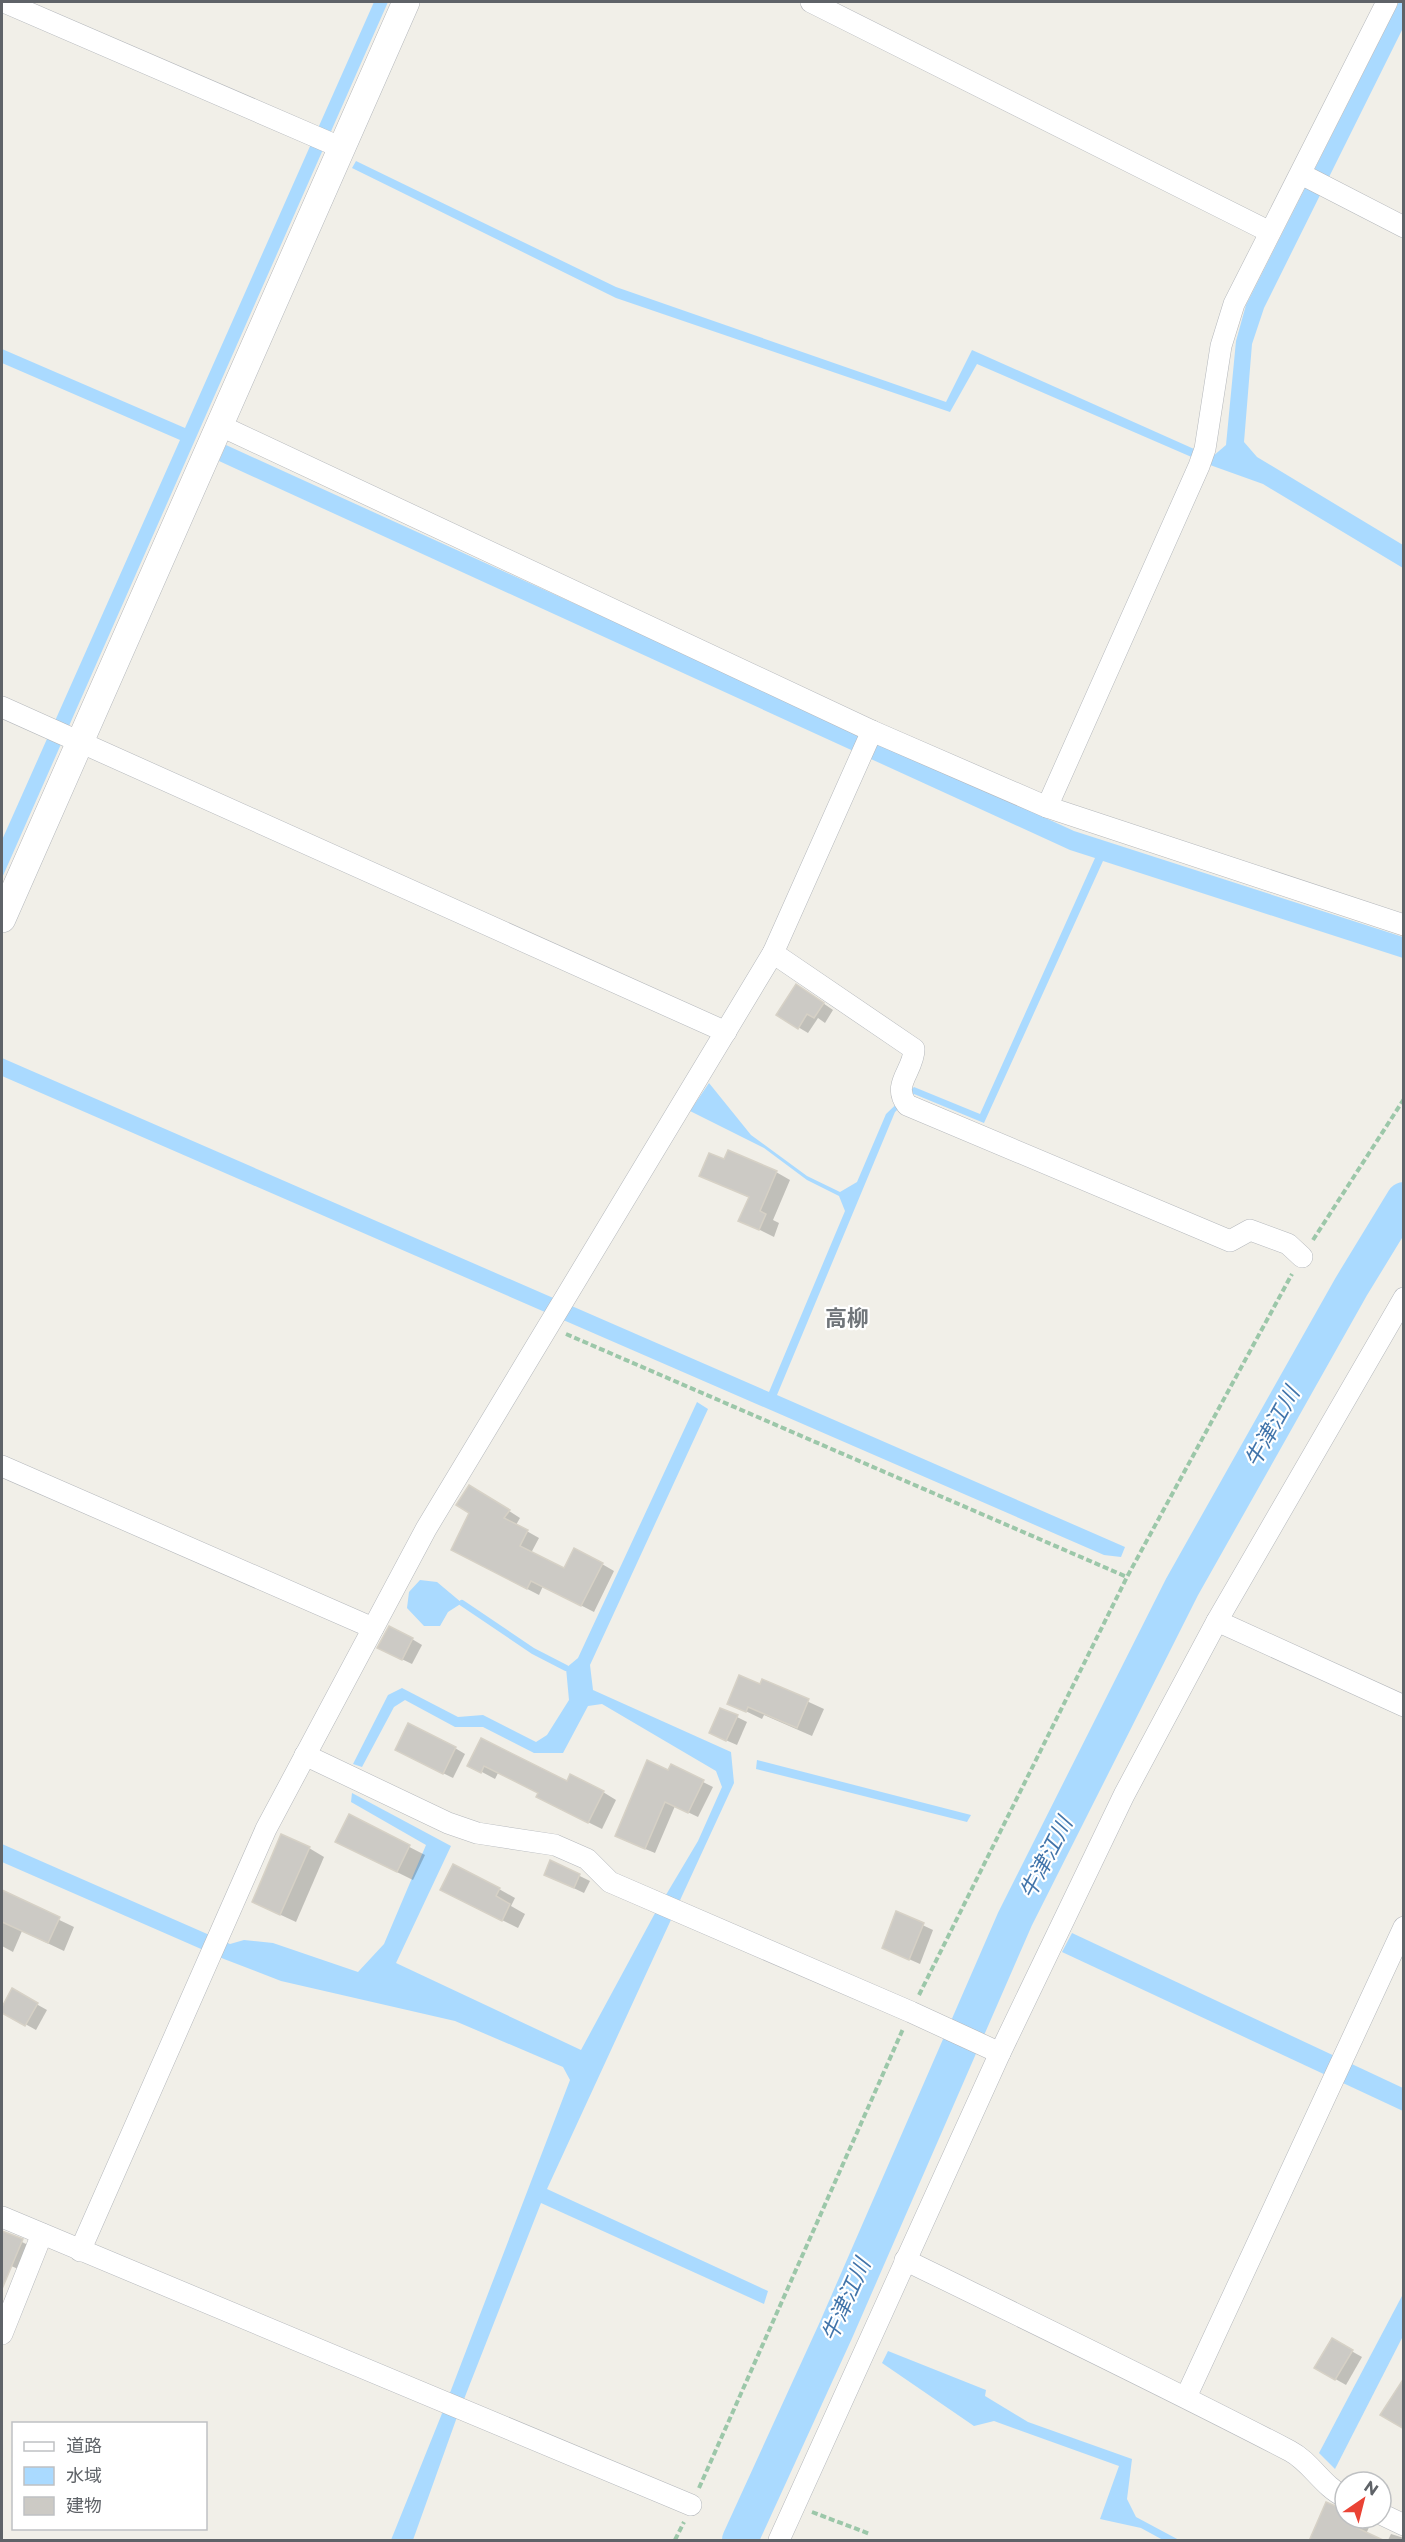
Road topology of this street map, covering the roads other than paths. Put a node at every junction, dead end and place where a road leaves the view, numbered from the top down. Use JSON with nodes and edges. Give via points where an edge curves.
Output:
{"nodes":[{"id":1,"x":4,"y":2,"type":"edge"},
{"id":2,"x":406,"y":2,"type":"edge"},
{"id":3,"x":811,"y":2,"type":"edge"},
{"id":4,"x":1387,"y":2,"type":"edge"},
{"id":5,"x":342,"y":148,"type":"junction"},
{"id":6,"x":1301,"y":174,"type":"junction"},
{"id":7,"x":1404,"y":226,"type":"edge"},
{"id":8,"x":1270,"y":232,"type":"junction"},
{"id":9,"x":219,"y":426,"type":"junction"},
{"id":10,"x":2,"y":707,"type":"edge"},
{"id":11,"x":872,"y":731,"type":"junction"},
{"id":12,"x":80,"y":742,"type":"junction"},
{"id":13,"x":1047,"y":807,"type":"junction"},
{"id":14,"x":2,"y":919,"type":"edge"},
{"id":15,"x":1404,"y":925,"type":"edge"},
{"id":16,"x":773,"y":953,"type":"junction"},
{"id":17,"x":726,"y":1032,"type":"junction"},
{"id":18,"x":1302,"y":1257,"type":"road end"},
{"id":19,"x":1404,"y":1298,"type":"edge"},
{"id":20,"x":2,"y":1466,"type":"edge"},
{"id":21,"x":1217,"y":1620,"type":"junction"},
{"id":22,"x":373,"y":1628,"type":"junction"},
{"id":23,"x":1404,"y":1706,"type":"edge"},
{"id":24,"x":305,"y":1755,"type":"junction"},
{"id":25,"x":1404,"y":1927,"type":"edge"},
{"id":26,"x":1000,"y":2053,"type":"junction"},
{"id":27,"x":2,"y":2217,"type":"edge"},
{"id":28,"x":42,"y":2234,"type":"junction"},
{"id":29,"x":80,"y":2251,"type":"junction"},
{"id":30,"x":905,"y":2260,"type":"junction"},
{"id":31,"x":2,"y":2334,"type":"edge"},
{"id":32,"x":1186,"y":2397,"type":"junction"},
{"id":33,"x":1333,"y":2490,"type":"edge"},
{"id":34,"x":691,"y":2505,"type":"road end"},
{"id":35,"x":780,"y":2541,"type":"edge"}],
"edges":[{"from":1,"to":5,"type":"street"},
{"from":2,"to":5,"type":"street"},
{"from":3,"to":8,"type":"street"},
{"from":4,"to":6,"type":"street"},
{"from":5,"to":9,"type":"street"},
{"from":6,"to":7,"type":"street"},
{"from":6,"to":8,"type":"street"},
{"from":8,"to":13,"type":"street","via":[[1234,304],[1221,346],[1202,458]]},
{"from":9,"to":11,"type":"street"},
{"from":9,"to":12,"type":"street"},
{"from":10,"to":12,"type":"street"},
{"from":11,"to":13,"type":"street"},
{"from":11,"to":16,"type":"street"},
{"from":12,"to":14,"type":"street"},
{"from":12,"to":17,"type":"street"},
{"from":13,"to":15,"type":"street"},
{"from":16,"to":17,"type":"street"},
{"from":16,"to":18,"type":"street","via":[[914,1049],[900,1090],[904,1101],[1230,1241],[1250,1230],[1288,1244]]},
{"from":17,"to":22,"type":"street","via":[[426,1529]]},
{"from":19,"to":21,"type":"street"},
{"from":20,"to":22,"type":"street"},
{"from":21,"to":23,"type":"street"},
{"from":21,"to":26,"type":"street","via":[[1124,1795]]},
{"from":22,"to":24,"type":"street"},
{"from":24,"to":26,"type":"street","via":[[448,1823],[477,1833],[555,1845],[587,1860],[610,1882]]},
{"from":24,"to":29,"type":"street","via":[[266,1828]]},
{"from":25,"to":32,"type":"street"},
{"from":26,"to":30,"type":"street"},
{"from":27,"to":28,"type":"street"},
{"from":28,"to":29,"type":"street"},
{"from":28,"to":31,"type":"street"},
{"from":29,"to":34,"type":"street"},
{"from":30,"to":32,"type":"street"},
{"from":30,"to":35,"type":"street"},
{"from":32,"to":33,"type":"street","via":[[1297,2455]]}]}
